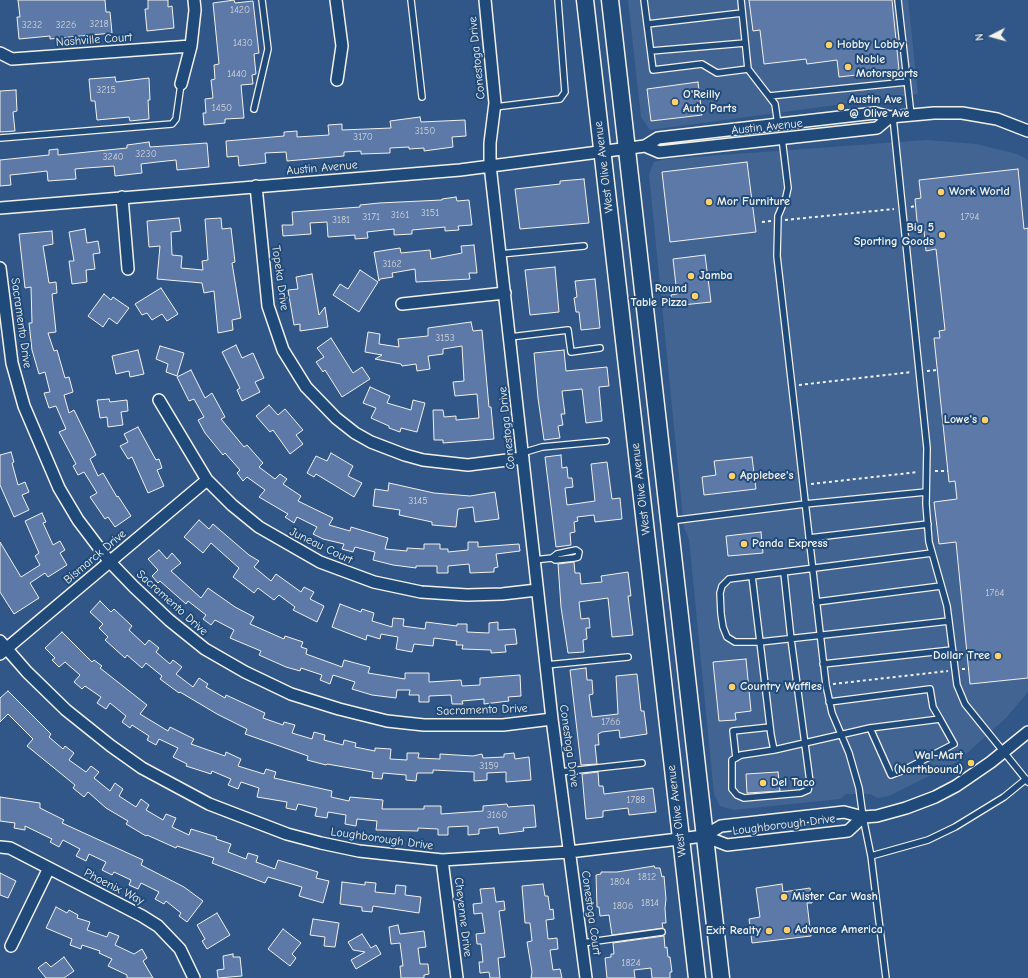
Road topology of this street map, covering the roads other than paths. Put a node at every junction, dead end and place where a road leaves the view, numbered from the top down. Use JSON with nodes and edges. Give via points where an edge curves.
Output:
{"nodes":[{"id":1,"x":194,"y":0,"type":"edge"},
{"id":2,"x":262,"y":0,"type":"edge"},
{"id":3,"x":336,"y":0,"type":"edge"},
{"id":4,"x":411,"y":0,"type":"edge"},
{"id":5,"x":485,"y":0,"type":"edge"},
{"id":6,"x":558,"y":0,"type":"edge"},
{"id":7,"x":585,"y":0,"type":"edge"},
{"id":8,"x":610,"y":0,"type":"edge"},
{"id":9,"x":644,"y":0,"type":"edge"},
{"id":10,"x":741,"y":0,"type":"edge"},
{"id":11,"x":898,"y":0,"type":"edge"},
{"id":12,"x":742,"y":13,"type":"junction"},
{"id":13,"x":647,"y":24,"type":"junction"},
{"id":14,"x":745,"y":43,"type":"junction"},
{"id":15,"x":191,"y":46,"type":"junction"},
{"id":16,"x":651,"y":51,"type":"junction"},
{"id":17,"x":0,"y":53,"type":"edge"},
{"id":18,"x":748,"y":69,"type":"junction"},
{"id":19,"x":337,"y":80,"type":"dead end"},
{"id":20,"x":908,"y":82,"type":"junction"},
{"id":21,"x":181,"y":84,"type":"joint"},
{"id":22,"x":769,"y":96,"type":"junction"},
{"id":23,"x":422,"y":97,"type":"dead end"},
{"id":24,"x":495,"y":107,"type":"junction"},
{"id":25,"x":254,"y":109,"type":"dead end"},
{"id":26,"x":911,"y":115,"type":"junction"},
{"id":27,"x":839,"y":117,"type":"junction"},
{"id":28,"x":891,"y":117,"type":"junction"},
{"id":29,"x":778,"y":125,"type":"junction"},
{"id":30,"x":1028,"y":131,"type":"edge"},
{"id":31,"x":0,"y":138,"type":"edge"},
{"id":32,"x":782,"y":138,"type":"junction"},
{"id":33,"x":645,"y":146,"type":"junction"},
{"id":34,"x":716,"y":146,"type":"junction"},
{"id":35,"x":628,"y":148,"type":"junction"},
{"id":36,"x":602,"y":152,"type":"junction"},
{"id":37,"x":490,"y":165,"type":"junction"},
{"id":38,"x":256,"y":186,"type":"junction"},
{"id":39,"x":122,"y":197,"type":"junction"},
{"id":40,"x":0,"y":208,"type":"edge"},
{"id":41,"x":584,"y":246,"type":"dead end"},
{"id":42,"x":500,"y":254,"type":"junction"},
{"id":43,"x":0,"y":268,"type":"edge"},
{"id":44,"x":128,"y":269,"type":"dead end"},
{"id":45,"x":504,"y":293,"type":"junction"},
{"id":46,"x":402,"y":304,"type":"dead end"},
{"id":47,"x":510,"y":338,"type":"junction"},
{"id":48,"x":600,"y":348,"type":"dead end"},
{"id":49,"x":159,"y":400,"type":"dead end"},
{"id":50,"x":606,"y":441,"type":"dead end"},
{"id":51,"x":523,"y":456,"type":"junction"},
{"id":52,"x":207,"y":480,"type":"junction"},
{"id":53,"x":926,"y":492,"type":"junction"},
{"id":54,"x":805,"y":504,"type":"junction"},
{"id":55,"x":670,"y":521,"type":"junction"},
{"id":56,"x":928,"y":524,"type":"junction"},
{"id":57,"x":809,"y":538,"type":"junction"},
{"id":58,"x":932,"y":553,"type":"junction"},
{"id":59,"x":552,"y":558,"type":"dead end"},
{"id":60,"x":534,"y":560,"type":"junction"},
{"id":61,"x":109,"y":561,"type":"junction"},
{"id":62,"x":813,"y":570,"type":"junction"},
{"id":63,"x":784,"y":573,"type":"junction"},
{"id":64,"x":752,"y":576,"type":"junction"},
{"id":65,"x":941,"y":586,"type":"junction"},
{"id":66,"x":537,"y":590,"type":"junction"},
{"id":67,"x":816,"y":602,"type":"junction"},
{"id":68,"x":949,"y":621,"type":"junction"},
{"id":69,"x":820,"y":635,"type":"junction"},
{"id":70,"x":791,"y":639,"type":"junction"},
{"id":71,"x":760,"y":642,"type":"junction"},
{"id":72,"x":2,"y":648,"type":"edge"},
{"id":73,"x":952,"y":650,"type":"junction"},
{"id":74,"x":628,"y":658,"type":"dead end"},
{"id":75,"x":823,"y":664,"type":"junction"},
{"id":76,"x":546,"y":665,"type":"junction"},
{"id":77,"x":829,"y":702,"type":"junction"},
{"id":78,"x":552,"y":719,"type":"junction"},
{"id":79,"x":940,"y":719,"type":"junction"},
{"id":80,"x":770,"y":727,"type":"junction"},
{"id":81,"x":870,"y":728,"type":"junction"},
{"id":82,"x":1028,"y":732,"type":"edge"},
{"id":83,"x":840,"y":734,"type":"junction"},
{"id":84,"x":804,"y":743,"type":"junction"},
{"id":85,"x":774,"y":750,"type":"junction"},
{"id":86,"x":1003,"y":753,"type":"junction"},
{"id":87,"x":736,"y":758,"type":"junction"},
{"id":88,"x":642,"y":763,"type":"dead end"},
{"id":89,"x":560,"y":772,"type":"junction"},
{"id":90,"x":1027,"y":780,"type":"edge"},
{"id":91,"x":863,"y":817,"type":"junction"},
{"id":92,"x":704,"y":836,"type":"junction"},
{"id":93,"x":680,"y":838,"type":"junction"},
{"id":94,"x":0,"y":847,"type":"edge"},
{"id":95,"x":570,"y":852,"type":"junction"},
{"id":96,"x":871,"y":856,"type":"junction"},
{"id":97,"x":442,"y":860,"type":"junction"},
{"id":98,"x":49,"y":868,"type":"junction"},
{"id":99,"x":662,"y":932,"type":"dead end"},
{"id":100,"x":582,"y":942,"type":"junction"},
{"id":101,"x":11,"y":946,"type":"dead end"},
{"id":102,"x":194,"y":978,"type":"edge"},
{"id":103,"x":457,"y":978,"type":"edge"},
{"id":104,"x":586,"y":978,"type":"edge"},
{"id":105,"x":697,"y":978,"type":"edge"},
{"id":106,"x":721,"y":978,"type":"edge"},
{"id":107,"x":886,"y":978,"type":"edge"}],
"edges":[{"from":1,"to":15,"type":"street"},
{"from":2,"to":25,"type":"lane","via":[[268,48]]},
{"from":3,"to":19,"type":"street","via":[[342,46]]},
{"from":4,"to":23,"type":"lane"},
{"from":5,"to":24,"type":"street","name":"Conestoga Drive"},
{"from":6,"to":24,"type":"lane","via":[[565,92],[560,99]]},
{"from":7,"to":36,"type":"main road","name":"West Olive Avenue"},
{"from":8,"to":35,"type":"main road","name":"West Olive Avenue"},
{"from":9,"to":13,"type":"lane"},
{"from":10,"to":12,"type":"lane"},
{"from":11,"to":20,"type":"lane"},
{"from":12,"to":13,"type":"lane"},
{"from":12,"to":14,"type":"lane"},
{"from":13,"to":16,"type":"lane"},
{"from":14,"to":16,"type":"lane"},
{"from":14,"to":18,"type":"lane"},
{"from":15,"to":17,"type":"street","name":"Nashville Court","via":[[12,59]]},
{"from":15,"to":21,"type":"street"},
{"from":16,"to":18,"type":"lane","via":[[653,70],[702,64],[717,73]]},
{"from":18,"to":22,"type":"lane"},
{"from":20,"to":22,"type":"lane"},
{"from":20,"to":26,"type":"lane"},
{"from":21,"to":31,"type":"lane","via":[[176,119],[172,124]]},
{"from":22,"to":29,"type":"lane","via":[[775,104]]},
{"from":24,"to":37,"type":"street","name":"Conestoga Drive"},
{"from":26,"to":28,"type":"street","name":"Austin Avenue"},
{"from":26,"to":30,"type":"street","name":"Austin Avenue","via":[[962,113],[997,119]]},
{"from":27,"to":28,"type":"street","name":"Austin Avenue","via":[[875,113]]},
{"from":27,"to":29,"type":"street","name":"Austin Avenue"},
{"from":27,"to":32,"type":"street","via":[[828,125],[791,130]]},
{"from":28,"to":32,"type":"street","name":"Austin Avenue","via":[[877,128]]},
{"from":28,"to":53,"type":"lane","via":[[927,448]]},
{"from":29,"to":33,"type":"street","name":"Austin Avenue","via":[[658,138]]},
{"from":29,"to":34,"type":"street","via":[[764,133],[728,137]]},
{"from":32,"to":34,"type":"street","name":"Austin Avenue"},
{"from":32,"to":54,"type":"lane","via":[[788,188],[777,221],[777,256]]},
{"from":33,"to":34,"type":"street","name":"Austin Avenue","via":[[660,152]]},
{"from":33,"to":35,"type":"street","name":"Austin Avenue"},
{"from":35,"to":36,"type":"street","name":"Austin Avenue"},
{"from":35,"to":55,"type":"main road","name":"West Olive Avenue"},
{"from":36,"to":37,"type":"street","name":"Austin Avenue"},
{"from":36,"to":93,"type":"main road","name":"West Olive Avenue"},
{"from":37,"to":38,"type":"street","name":"Austin Avenue","via":[[460,170]]},
{"from":37,"to":42,"type":"street","name":"Conestoga Drive"},
{"from":38,"to":39,"type":"street","name":"Austin Avenue"},
{"from":38,"to":51,"type":"street","name":"Topeka Drive","via":[[268,306],[283,350],[306,387],[336,418],[371,442],[423,460],[468,465]]},
{"from":39,"to":40,"type":"street","name":"Austin Avenue"},
{"from":39,"to":44,"type":"street"},
{"from":41,"to":42,"type":"lane"},
{"from":42,"to":45,"type":"street","name":"Conestoga Drive"},
{"from":43,"to":61,"type":"street","name":"Sacramento Drive","via":[[12,363],[24,406],[59,488],[78,520]]},
{"from":45,"to":46,"type":"street"},
{"from":45,"to":47,"type":"street","name":"Conestoga Drive"},
{"from":47,"to":48,"type":"lane","via":[[568,330],[571,352]]},
{"from":47,"to":51,"type":"street","name":"Conestoga Drive"},
{"from":49,"to":52,"type":"street","name":"Juneau Court"},
{"from":50,"to":51,"type":"lane","via":[[542,447]]},
{"from":51,"to":60,"type":"street","name":"Conestoga Drive"},
{"from":52,"to":61,"type":"street","name":"Bismarck Drive"},
{"from":52,"to":66,"type":"street","name":"Juneau Court","via":[[232,505],[278,540],[352,575],[397,588],[444,594],[502,594]]},
{"from":53,"to":54,"type":"lane"},
{"from":53,"to":56,"type":"lane"},
{"from":54,"to":55,"type":"lane"},
{"from":54,"to":57,"type":"lane"},
{"from":55,"to":92,"type":"main road","name":"West Olive Avenue"},
{"from":56,"to":57,"type":"lane"},
{"from":56,"to":58,"type":"lane"},
{"from":57,"to":62,"type":"lane"},
{"from":58,"to":62,"type":"lane"},
{"from":58,"to":65,"type":"lane"},
{"from":59,"to":60,"type":"lane"},
{"from":60,"to":66,"type":"street","name":"Conestoga Drive"},
{"from":61,"to":72,"type":"street","name":"Bismarck Drive"},
{"from":61,"to":78,"type":"street","name":"Sacramento Drive","via":[[169,620],[205,649],[291,694],[387,721],[424,725],[503,725]]},
{"from":62,"to":63,"type":"lane"},
{"from":62,"to":67,"type":"lane"},
{"from":63,"to":64,"type":"lane"},
{"from":63,"to":70,"type":"lane"},
{"from":64,"to":71,"type":"lane"},
{"from":64,"to":71,"type":"lane","via":[[729,579],[722,586],[721,614],[728,637],[735,642]]},
{"from":65,"to":67,"type":"lane"},
{"from":65,"to":68,"type":"lane"},
{"from":66,"to":76,"type":"street","name":"Conestoga Drive"},
{"from":67,"to":69,"type":"lane"},
{"from":68,"to":69,"type":"lane"},
{"from":68,"to":73,"type":"lane"},
{"from":69,"to":70,"type":"lane"},
{"from":69,"to":75,"type":"lane"},
{"from":70,"to":71,"type":"lane"},
{"from":70,"to":84,"type":"lane"},
{"from":71,"to":80,"type":"lane"},
{"from":72,"to":97,"type":"street","name":"Loughborough Drive","via":[[66,710],[111,746],[142,768],[209,804],[286,834],[321,843],[360,851]]},
{"from":73,"to":75,"type":"lane"},
{"from":73,"to":86,"type":"lane","via":[[960,695]]},
{"from":74,"to":76,"type":"lane"},
{"from":75,"to":77,"type":"lane"},
{"from":76,"to":78,"type":"street","name":"Conestoga Drive"},
{"from":77,"to":79,"type":"lane","via":[[930,688],[933,707]]},
{"from":77,"to":83,"type":"lane"},
{"from":78,"to":89,"type":"street","name":"Conestoga Drive"},
{"from":79,"to":81,"type":"lane"},
{"from":79,"to":81,"type":"lane","via":[[954,744],[891,775]]},
{"from":80,"to":85,"type":"lane"},
{"from":80,"to":87,"type":"lane","via":[[733,731]]},
{"from":81,"to":83,"type":"lane"},
{"from":82,"to":86,"type":"street","name":"Loughborough Drive"},
{"from":83,"to":84,"type":"lane"},
{"from":83,"to":91,"type":"lane","via":[[856,776]]},
{"from":84,"to":85,"type":"lane"},
{"from":84,"to":87,"type":"lane","via":[[810,782],[808,790],[801,793],[744,798],[737,795],[732,789],[731,771],[732,760]]},
{"from":85,"to":87,"type":"lane"},
{"from":86,"to":90,"type":"lane"},
{"from":86,"to":91,"type":"street","name":"Loughborough Drive","via":[[956,786],[935,797],[906,808]]},
{"from":88,"to":89,"type":"lane"},
{"from":89,"to":95,"type":"street","name":"Conestoga Drive"},
{"from":90,"to":96,"type":"lane","via":[[955,827],[928,840]]},
{"from":91,"to":92,"type":"street","name":"Loughborough Drive","via":[[844,812],[720,826]]},
{"from":91,"to":92,"type":"street","name":"Loughborough Drive","via":[[848,831],[727,845]]},
{"from":91,"to":96,"type":"lane"},
{"from":92,"to":93,"type":"street","name":"Loughborough Drive"},
{"from":92,"to":106,"type":"main road","name":"West Olive Avenue"},
{"from":93,"to":95,"type":"street","name":"Loughborough Drive"},
{"from":93,"to":105,"type":"main road","name":"West Olive Avenue"},
{"from":94,"to":98,"type":"street","name":"Phoenix Way","via":[[10,848]]},
{"from":95,"to":97,"type":"street","name":"Loughborough Drive"},
{"from":95,"to":100,"type":"street","name":"Conestoga Court"},
{"from":96,"to":107,"type":"lane"},
{"from":97,"to":103,"type":"street","name":"Cheyenne Drive"},
{"from":98,"to":101,"type":"street"},
{"from":98,"to":102,"type":"street","name":"Phoenix Way","via":[[158,926],[180,949]]},
{"from":99,"to":100,"type":"lane"},
{"from":100,"to":104,"type":"street","name":"Conestoga Court"}]}
